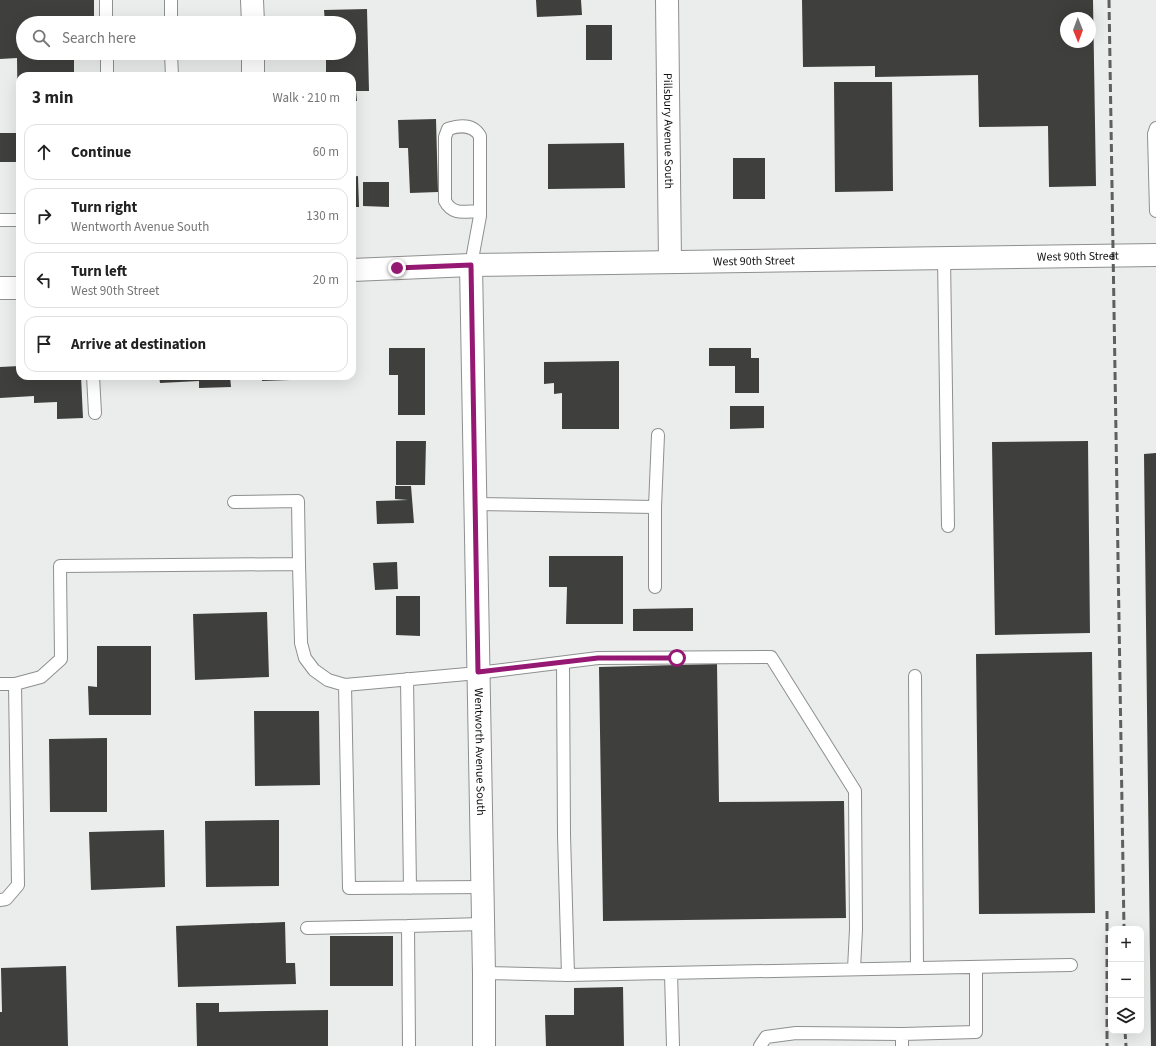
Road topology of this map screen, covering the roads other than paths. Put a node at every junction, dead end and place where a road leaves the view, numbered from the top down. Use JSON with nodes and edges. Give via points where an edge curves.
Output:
{"nodes":[{"id":1,"x":106,"y":0,"type":"edge"},
{"id":2,"x":171,"y":0,"type":"edge"},
{"id":3,"x":252,"y":0,"type":"edge"},
{"id":4,"x":667,"y":0,"type":"edge"},
{"id":5,"x":106,"y":16,"type":"edge"},
{"id":6,"x":171,"y":16,"type":"edge"},
{"id":7,"x":252,"y":16,"type":"edge"},
{"id":8,"x":106,"y":60,"type":"edge"},
{"id":9,"x":172,"y":60,"type":"edge"},
{"id":10,"x":253,"y":60,"type":"edge"},
{"id":11,"x":107,"y":72,"type":"edge"},
{"id":12,"x":172,"y":72,"type":"edge"},
{"id":13,"x":253,"y":72,"type":"edge"},
{"id":14,"x":1156,"y":128,"type":"edge"},
{"id":15,"x":480,"y":211,"type":"junction"},
{"id":16,"x":1156,"y":212,"type":"edge"},
{"id":17,"x":0,"y":220,"type":"edge"},
{"id":18,"x":16,"y":220,"type":"edge"},
{"id":19,"x":1156,"y":255,"type":"edge"},
{"id":20,"x":944,"y":258,"type":"junction"},
{"id":21,"x":670,"y":262,"type":"junction"},
{"id":22,"x":471,"y":265,"type":"junction"},
{"id":23,"x":356,"y":270,"type":"edge"},
{"id":24,"x":0,"y":288,"type":"edge"},
{"id":25,"x":16,"y":288,"type":"edge"},
{"id":26,"x":93,"y":380,"type":"edge"},
{"id":27,"x":95,"y":413,"type":"dead end"},
{"id":28,"x":658,"y":435,"type":"dead end"},
{"id":29,"x":234,"y":502,"type":"dead end"},
{"id":30,"x":475,"y":504,"type":"junction"},
{"id":31,"x":654,"y":508,"type":"junction"},
{"id":32,"x":948,"y":526,"type":"dead end"},
{"id":33,"x":299,"y":564,"type":"junction"},
{"id":34,"x":655,"y":587,"type":"dead end"},
{"id":35,"x":563,"y":663,"type":"junction"},
{"id":36,"x":478,"y":672,"type":"junction"},
{"id":37,"x":915,"y":676,"type":"dead end"},
{"id":38,"x":407,"y":679,"type":"junction"},
{"id":39,"x":0,"y":684,"type":"edge"},
{"id":40,"x":15,"y":684,"type":"junction"},
{"id":41,"x":345,"y":685,"type":"junction"},
{"id":42,"x":410,"y":888,"type":"junction"},
{"id":43,"x":483,"y":888,"type":"junction"},
{"id":44,"x":0,"y":900,"type":"edge"},
{"id":45,"x":483,"y":924,"type":"junction"},
{"id":46,"x":408,"y":926,"type":"junction"},
{"id":47,"x":307,"y":928,"type":"dead end"},
{"id":48,"x":1071,"y":965,"type":"dead end"},
{"id":49,"x":976,"y":966,"type":"junction"},
{"id":50,"x":917,"y":968,"type":"junction"},
{"id":51,"x":854,"y":969,"type":"junction"},
{"id":52,"x":484,"y":973,"type":"junction"},
{"id":53,"x":671,"y":973,"type":"junction"},
{"id":54,"x":568,"y":975,"type":"junction"},
{"id":55,"x":902,"y":1034,"type":"junction"},
{"id":56,"x":409,"y":1046,"type":"edge"},
{"id":57,"x":484,"y":1046,"type":"edge"},
{"id":58,"x":673,"y":1046,"type":"edge"},
{"id":59,"x":760,"y":1046,"type":"edge"},
{"id":60,"x":902,"y":1046,"type":"edge"}],
"edges":[{"from":1,"to":5,"type":"lane"},
{"from":2,"to":6,"type":"lane"},
{"from":3,"to":7,"type":"street"},
{"from":4,"to":21,"type":"street","name":"Pillsbury Avenue South"},
{"from":8,"to":11,"type":"lane"},
{"from":9,"to":12,"type":"lane"},
{"from":10,"to":13,"type":"street"},
{"from":14,"to":16,"type":"lane"},
{"from":15,"to":15,"type":"lane","via":[[480,136],[470,127],[448,129],[445,137],[445,201],[449,208],[456,212]]},
{"from":15,"to":22,"type":"lane"},
{"from":17,"to":18,"type":"lane"},
{"from":19,"to":20,"type":"street","name":"West 90th Street"},
{"from":20,"to":21,"type":"street","name":"West 90th Street"},
{"from":20,"to":32,"type":"lane"},
{"from":21,"to":22,"type":"street","name":"West 90th Street"},
{"from":22,"to":23,"type":"street","name":"West 90th Street"},
{"from":22,"to":30,"type":"street","name":"Wentworth Avenue South"},
{"from":24,"to":25,"type":"street"},
{"from":26,"to":27,"type":"lane"},
{"from":28,"to":31,"type":"lane"},
{"from":29,"to":33,"type":"lane","via":[[298,501]]},
{"from":30,"to":31,"type":"lane"},
{"from":30,"to":36,"type":"street","name":"Wentworth Avenue South"},
{"from":31,"to":34,"type":"lane"},
{"from":33,"to":40,"type":"lane","via":[[60,566],[61,659],[41,677]]},
{"from":33,"to":41,"type":"lane","via":[[301,643],[305,658],[314,670],[328,680]]},
{"from":35,"to":36,"type":"lane"},
{"from":35,"to":51,"type":"lane","via":[[598,658],[771,657],[855,792]]},
{"from":35,"to":54,"type":"lane"},
{"from":36,"to":38,"type":"lane"},
{"from":36,"to":43,"type":"street","name":"Wentworth Avenue South"},
{"from":37,"to":50,"type":"lane"},
{"from":38,"to":41,"type":"lane"},
{"from":38,"to":42,"type":"lane"},
{"from":39,"to":40,"type":"lane"},
{"from":40,"to":44,"type":"lane","via":[[18,885],[6,899]]},
{"from":41,"to":42,"type":"lane","via":[[349,888]]},
{"from":42,"to":43,"type":"lane"},
{"from":43,"to":45,"type":"street","name":"Wentworth Avenue South"},
{"from":45,"to":46,"type":"lane"},
{"from":45,"to":52,"type":"street","name":"Wentworth Avenue South"},
{"from":46,"to":47,"type":"lane"},
{"from":46,"to":56,"type":"lane"},
{"from":48,"to":49,"type":"lane"},
{"from":49,"to":50,"type":"lane"},
{"from":49,"to":55,"type":"lane","via":[[976,1032]]},
{"from":50,"to":51,"type":"lane"},
{"from":51,"to":53,"type":"lane"},
{"from":52,"to":54,"type":"lane"},
{"from":52,"to":57,"type":"street","name":"Wentworth Avenue South"},
{"from":53,"to":54,"type":"lane"},
{"from":53,"to":58,"type":"lane"},
{"from":55,"to":59,"type":"lane","via":[[796,1033],[766,1037]]},
{"from":55,"to":60,"type":"lane"}]}
